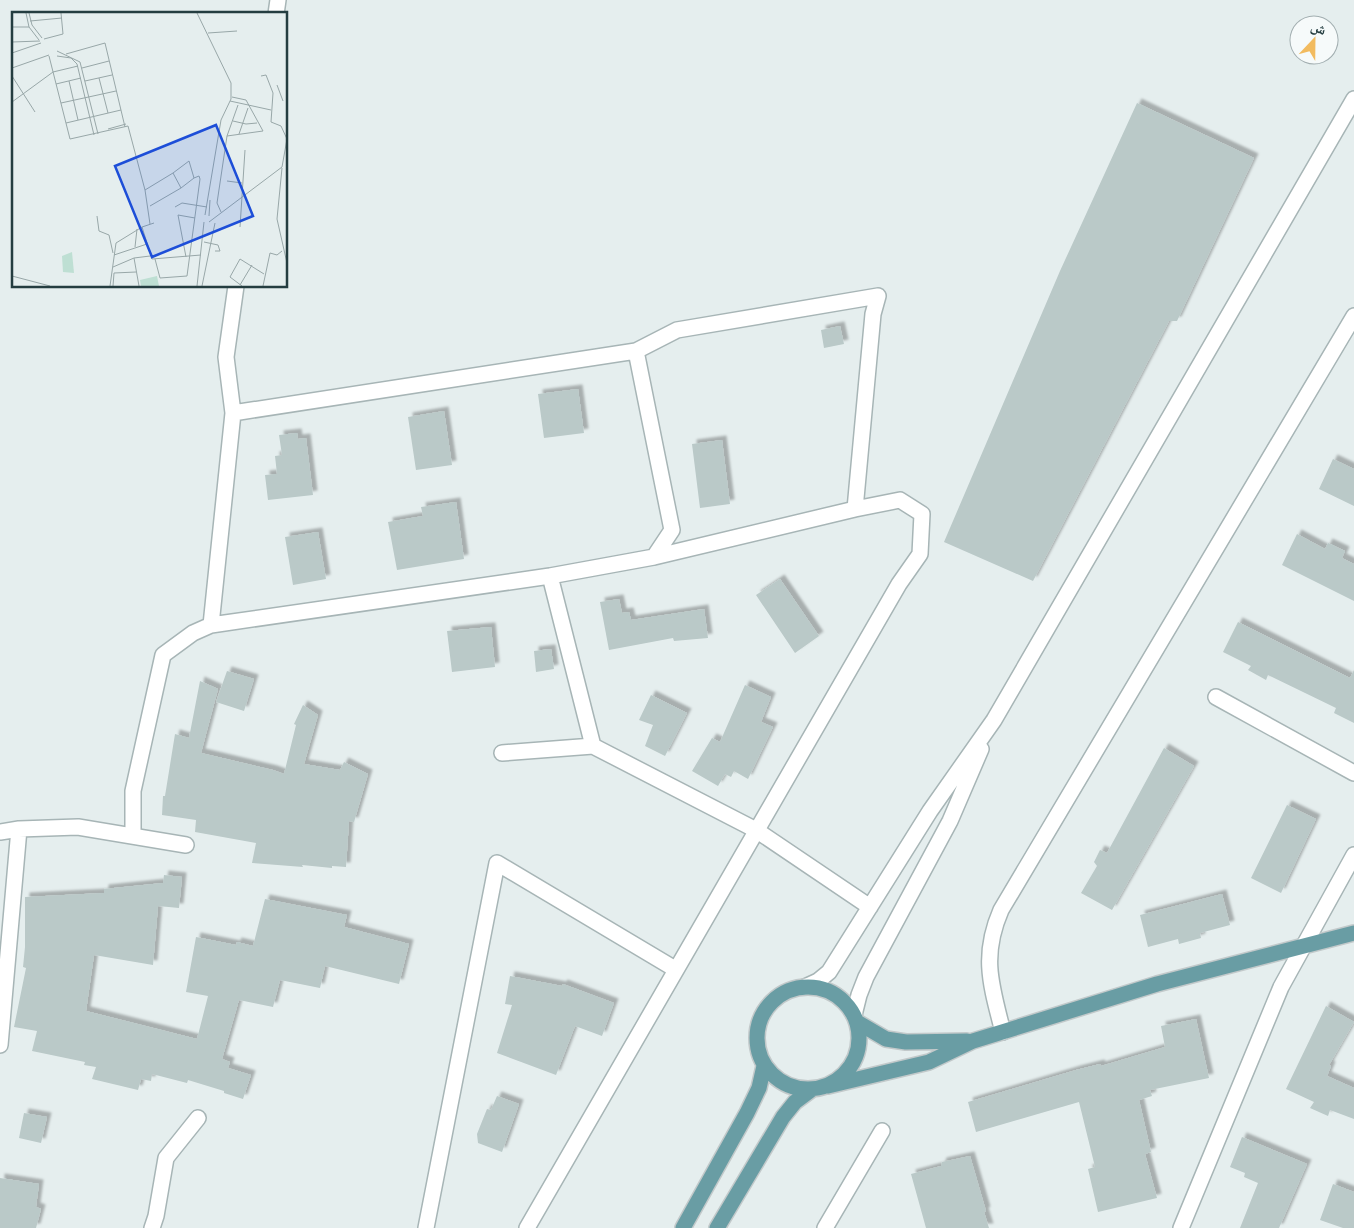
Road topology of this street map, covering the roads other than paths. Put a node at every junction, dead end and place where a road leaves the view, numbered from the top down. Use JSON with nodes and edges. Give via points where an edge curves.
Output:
{"nodes":[{"id":1,"x":1354,"y":99,"type":"edge"},
{"id":2,"x":236,"y":288,"type":"edge"},
{"id":3,"x":1354,"y":316,"type":"edge"},
{"id":4,"x":636,"y":351,"type":"junction"},
{"id":5,"x":233,"y":413,"type":"junction"},
{"id":6,"x":855,"y":509,"type":"junction"},
{"id":7,"x":654,"y":557,"type":"junction"},
{"id":8,"x":550,"y":576,"type":"junction"},
{"id":9,"x":211,"y":624,"type":"junction"},
{"id":10,"x":1216,"y":697,"type":"dead end"},
{"id":11,"x":994,"y":720,"type":"junction"},
{"id":12,"x":593,"y":746,"type":"junction"},
{"id":13,"x":502,"y":753,"type":"dead end"},
{"id":14,"x":1354,"y":773,"type":"edge"},
{"id":15,"x":19,"y":829,"type":"junction"},
{"id":16,"x":756,"y":830,"type":"junction"},
{"id":17,"x":0,"y":832,"type":"edge"},
{"id":18,"x":133,"y":836,"type":"junction"},
{"id":19,"x":186,"y":844,"type":"dead end"},
{"id":20,"x":1354,"y":855,"type":"edge"},
{"id":21,"x":870,"y":907,"type":"junction"},
{"id":22,"x":1354,"y":933,"type":"edge"},
{"id":23,"x":1302,"y":946,"type":"junction"},
{"id":24,"x":675,"y":969,"type":"junction"},
{"id":25,"x":805,"y":987,"type":"junction"},
{"id":26,"x":855,"y":1018,"type":"junction"},
{"id":27,"x":1003,"y":1032,"type":"junction"},
{"id":28,"x":973,"y":1041,"type":"junction"},
{"id":29,"x":0,"y":1045,"type":"edge"},
{"id":30,"x":764,"y":1066,"type":"junction"},
{"id":31,"x":828,"y":1086,"type":"junction"},
{"id":32,"x":811,"y":1090,"type":"junction"},
{"id":33,"x":198,"y":1118,"type":"dead end"},
{"id":34,"x":882,"y":1131,"type":"dead end"},
{"id":35,"x":152,"y":1228,"type":"edge"},
{"id":36,"x":426,"y":1228,"type":"edge"},
{"id":37,"x":526,"y":1228,"type":"edge"},
{"id":38,"x":683,"y":1228,"type":"edge"},
{"id":39,"x":717,"y":1228,"type":"edge"},
{"id":40,"x":825,"y":1228,"type":"edge"},
{"id":41,"x":1181,"y":1228,"type":"edge"}],
"edges":[{"from":1,"to":11,"type":"street"},
{"from":2,"to":5,"type":"street","via":[[226,357]]},
{"from":3,"to":27,"type":"street","via":[[1001,910],[994,925],[988,962]]},
{"from":4,"to":5,"type":"street"},
{"from":4,"to":6,"type":"street","via":[[677,330],[878,296],[873,314]]},
{"from":4,"to":7,"type":"street","via":[[672,530]]},
{"from":5,"to":9,"type":"street"},
{"from":6,"to":7,"type":"street"},
{"from":6,"to":16,"type":"street","via":[[900,500],[922,514],[920,554],[899,584]]},
{"from":7,"to":8,"type":"street"},
{"from":8,"to":9,"type":"street"},
{"from":8,"to":12,"type":"street"},
{"from":9,"to":18,"type":"street","via":[[163,656],[134,791]]},
{"from":10,"to":14,"type":"street"},
{"from":11,"to":21,"type":"street","via":[[930,811]]},
{"from":11,"to":26,"type":"street","via":[[950,821],[866,977]]},
{"from":12,"to":13,"type":"street"},
{"from":12,"to":16,"type":"street"},
{"from":15,"to":17,"type":"street"},
{"from":15,"to":18,"type":"street","via":[[78,827]]},
{"from":15,"to":29,"type":"street"},
{"from":16,"to":21,"type":"street"},
{"from":16,"to":24,"type":"street"},
{"from":18,"to":19,"type":"street"},
{"from":20,"to":23,"type":"street"},
{"from":21,"to":25,"type":"street","via":[[830,972]]},
{"from":22,"to":23,"type":"main road"},
{"from":23,"to":27,"type":"main road","via":[[1156,984]]},
{"from":23,"to":41,"type":"street","via":[[1281,987]]},
{"from":24,"to":36,"type":"street","via":[[497,863]]},
{"from":24,"to":37,"type":"street"},
{"from":25,"to":26,"type":"main road","via":[[832,992],[845,1002]]},
{"from":25,"to":30,"type":"main road","via":[[784,992],[762,1015],[756,1032],[757,1050]]},
{"from":26,"to":28,"type":"main road","via":[[886,1039],[906,1042]]},
{"from":26,"to":31,"type":"main road","via":[[859,1047],[854,1062],[843,1076]]},
{"from":27,"to":28,"type":"main road"},
{"from":28,"to":31,"type":"main road","via":[[929,1062]]},
{"from":30,"to":32,"type":"main road","via":[[793,1088]]},
{"from":30,"to":38,"type":"main road","via":[[759,1088],[747,1113]]},
{"from":31,"to":32,"type":"main road"},
{"from":32,"to":39,"type":"main road","via":[[795,1102],[783,1118]]},
{"from":33,"to":35,"type":"street","via":[[166,1158]]},
{"from":34,"to":40,"type":"street"}]}
